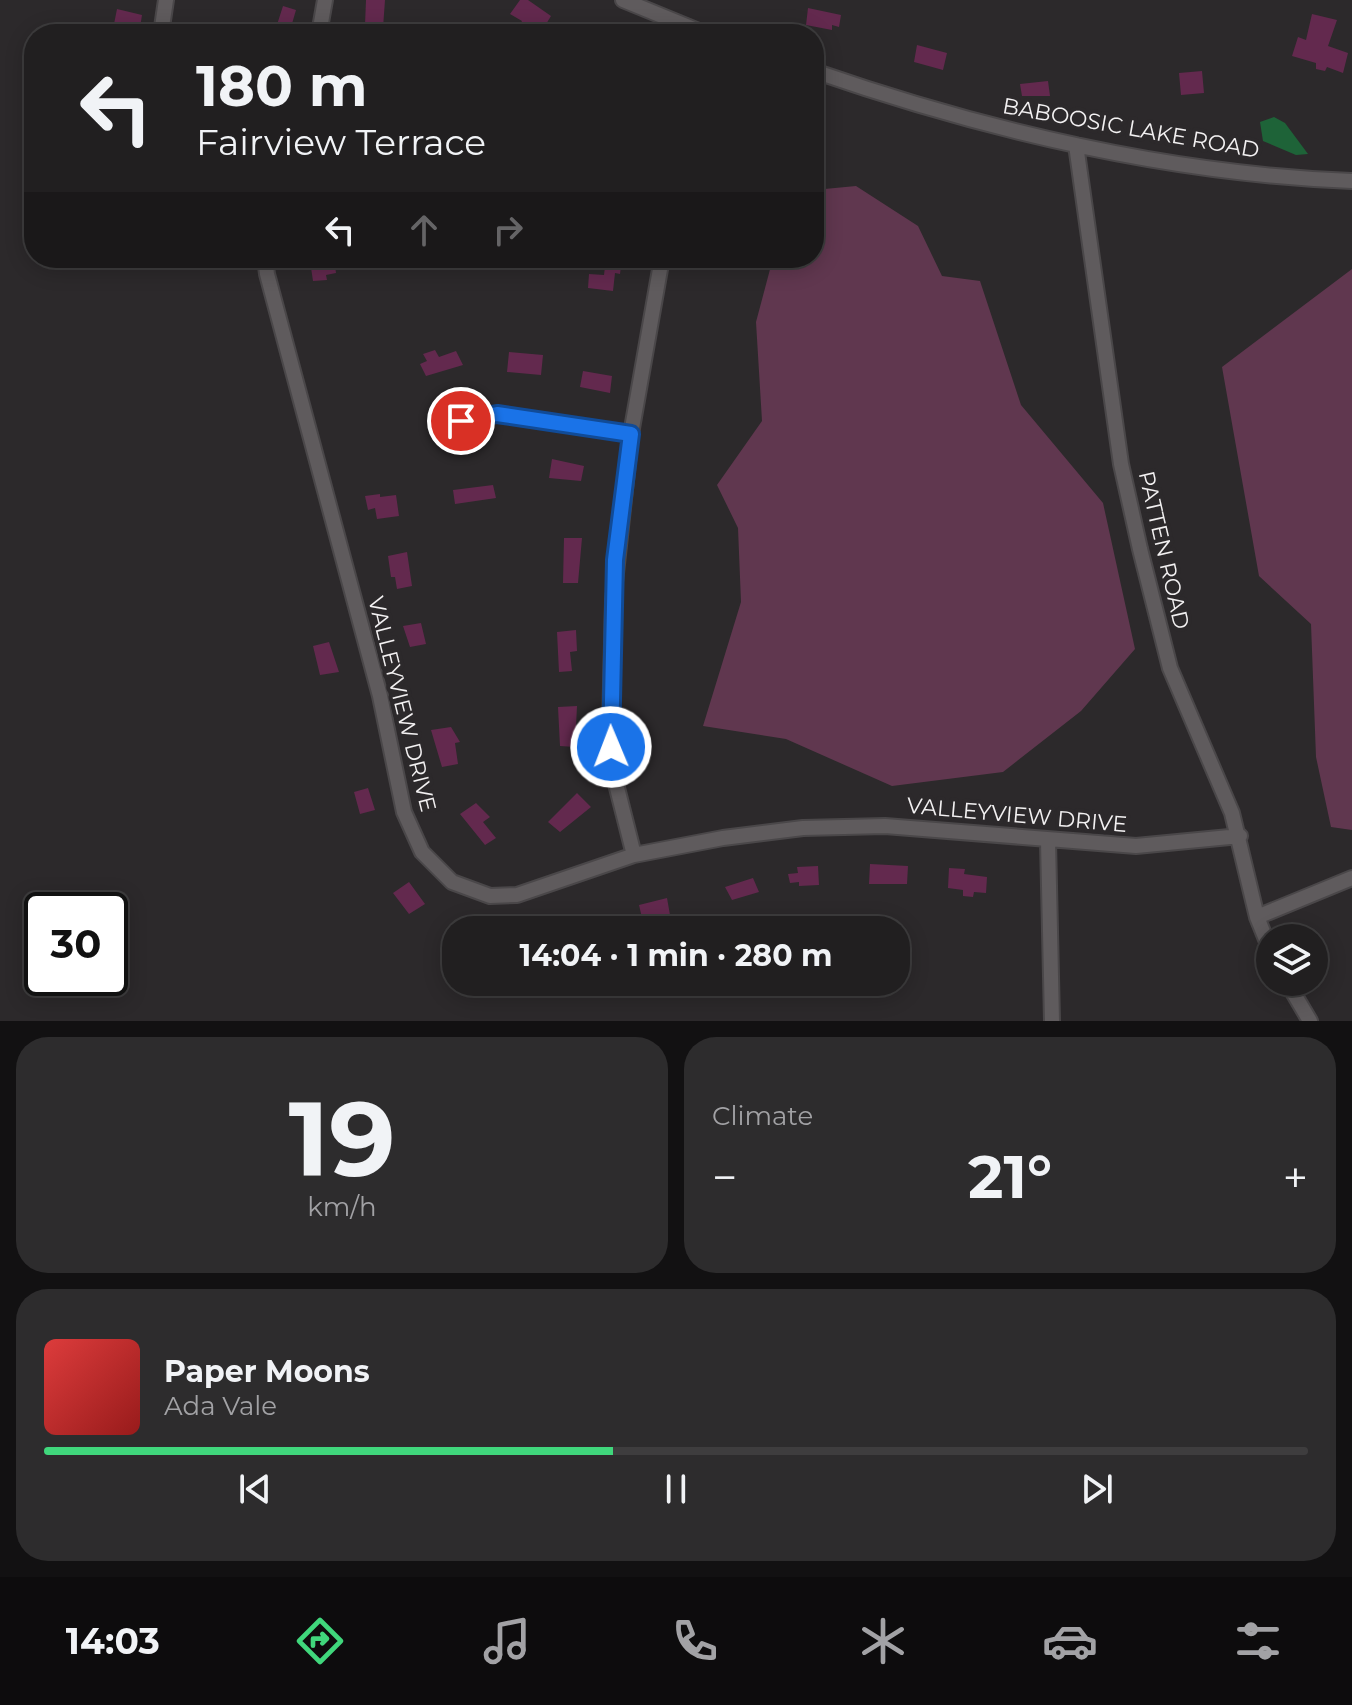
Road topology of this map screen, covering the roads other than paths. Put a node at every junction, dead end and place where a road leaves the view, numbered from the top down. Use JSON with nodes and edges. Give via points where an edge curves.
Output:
{"nodes":[{"id":1,"x":166,"y":0,"type":"edge"},
{"id":2,"x":325,"y":0,"type":"edge"},
{"id":3,"x":623,"y":0,"type":"edge"},
{"id":4,"x":162,"y":24,"type":"edge"},
{"id":5,"x":321,"y":24,"type":"edge"},
{"id":6,"x":682,"y":24,"type":"edge"},
{"id":7,"x":824,"y":74,"type":"edge"},
{"id":8,"x":1076,"y":145,"type":"junction"},
{"id":9,"x":1352,"y":181,"type":"edge"},
{"id":10,"x":268,"y":268,"type":"edge"},
{"id":11,"x":660,"y":268,"type":"edge"},
{"id":12,"x":461,"y":421,"type":"dead end"},
{"id":13,"x":631,"y":434,"type":"junction"},
{"id":14,"x":1240,"y":836,"type":"junction"},
{"id":15,"x":1048,"y":841,"type":"junction"},
{"id":16,"x":634,"y":855,"type":"junction"},
{"id":17,"x":1352,"y":878,"type":"edge"},
{"id":18,"x":1257,"y":917,"type":"junction"},
{"id":19,"x":1260,"y":924,"type":"edge"},
{"id":20,"x":1295,"y":996,"type":"edge"},
{"id":21,"x":1052,"y":1021,"type":"edge"},
{"id":22,"x":1310,"y":1021,"type":"edge"}],
"edges":[{"from":1,"to":4,"type":"street"},
{"from":2,"to":5,"type":"street"},
{"from":3,"to":6,"type":"street"},
{"from":7,"to":8,"type":"street","name":"BABOOSIC LAKE ROAD","via":[[976,122]]},
{"from":8,"to":9,"type":"street","name":"BABOOSIC LAKE ROAD","via":[[1275,175]]},
{"from":8,"to":14,"type":"street","name":"PATTEN ROAD","via":[[1134,522],[1170,668]]},
{"from":10,"to":16,"type":"street","name":"VALLEYVIEW DRIVE","via":[[380,696],[404,812],[422,852],[452,882],[504,897]]},
{"from":11,"to":13,"type":"street"},
{"from":12,"to":13,"type":"street","via":[[497,414]]},
{"from":13,"to":16,"type":"street","via":[[615,560],[610,726],[612,768]]},
{"from":14,"to":15,"type":"street","name":"VALLEYVIEW DRIVE","via":[[1136,846]]},
{"from":14,"to":18,"type":"street","name":"PATTEN ROAD"},
{"from":15,"to":16,"type":"street","name":"VALLEYVIEW DRIVE","via":[[844,826],[763,831]]},
{"from":15,"to":21,"type":"street"},
{"from":17,"to":18,"type":"street"},
{"from":18,"to":19,"type":"street","name":"PATTEN ROAD"},
{"from":20,"to":22,"type":"street"}]}
